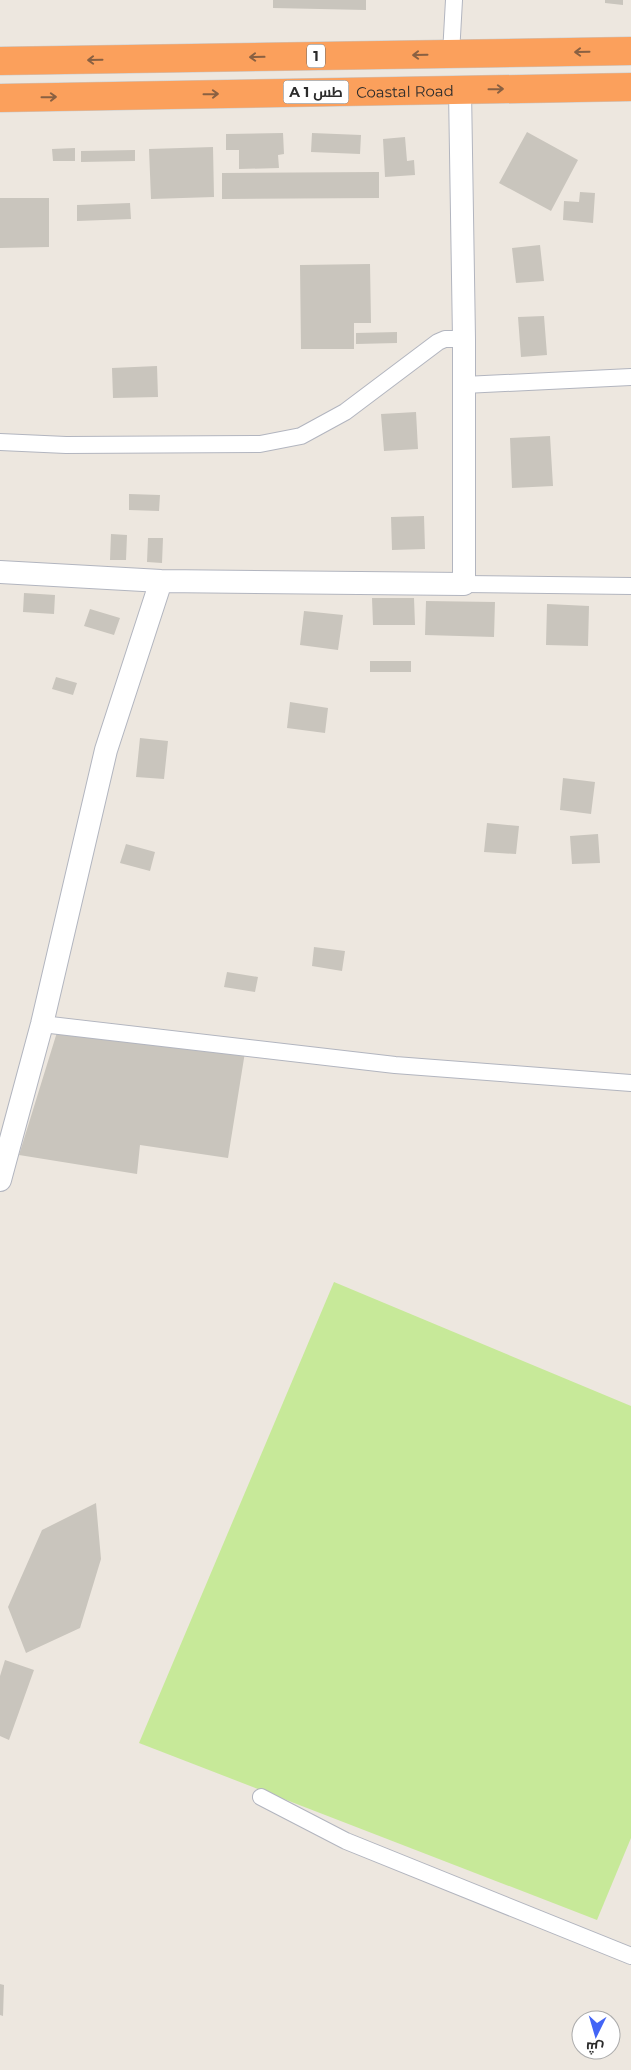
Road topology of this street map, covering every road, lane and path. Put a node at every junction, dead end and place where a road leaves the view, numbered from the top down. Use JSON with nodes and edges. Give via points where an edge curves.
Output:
{"nodes":[{"id":1,"x":454,"y":0,"type":"edge"},
{"id":2,"x":631,"y":51,"type":"edge"},
{"id":3,"x":451,"y":54,"type":"junction"},
{"id":4,"x":0,"y":61,"type":"edge"},
{"id":5,"x":631,"y":87,"type":"edge"},
{"id":6,"x":460,"y":90,"type":"junction"},
{"id":7,"x":0,"y":98,"type":"edge"},
{"id":8,"x":464,"y":339,"type":"junction"},
{"id":9,"x":631,"y":377,"type":"edge"},
{"id":10,"x":464,"y":384,"type":"junction"},
{"id":11,"x":0,"y":442,"type":"edge"},
{"id":12,"x":0,"y":572,"type":"edge"},
{"id":13,"x":161,"y":581,"type":"junction"},
{"id":14,"x":464,"y":584,"type":"junction"},
{"id":15,"x":631,"y":586,"type":"edge"},
{"id":16,"x":42,"y":1024,"type":"junction"},
{"id":17,"x":631,"y":1083,"type":"edge"},
{"id":18,"x":1,"y":1170,"type":"edge"},
{"id":19,"x":261,"y":1797,"type":"dead end"},
{"id":20,"x":631,"y":1956,"type":"edge"}],
"edges":[{"from":1,"to":3,"type":"street"},
{"from":2,"to":3,"type":"highway","number":"1","one_way":true},
{"from":3,"to":4,"type":"highway","number":"1","one_way":true},
{"from":6,"to":5,"type":"highway","name":"Coastal Road","number":"A 1 طس","one_way":true},
{"from":7,"to":6,"type":"highway","name":"Coastal Road","number":"A 1 طس","one_way":true},
{"from":6,"to":8,"type":"street"},
{"from":8,"to":10,"type":"street"},
{"from":8,"to":11,"type":"street","via":[[438,342],[345,412],[301,436],[260,444],[59,445]]},
{"from":9,"to":10,"type":"street"},
{"from":10,"to":14,"type":"street"},
{"from":12,"to":13,"type":"street"},
{"from":13,"to":14,"type":"street"},
{"from":13,"to":16,"type":"street","via":[[106,750]]},
{"from":14,"to":15,"type":"street"},
{"from":16,"to":17,"type":"street","via":[[395,1065]]},
{"from":16,"to":18,"type":"street"},
{"from":19,"to":20,"type":"street","via":[[346,1841]]}]}
